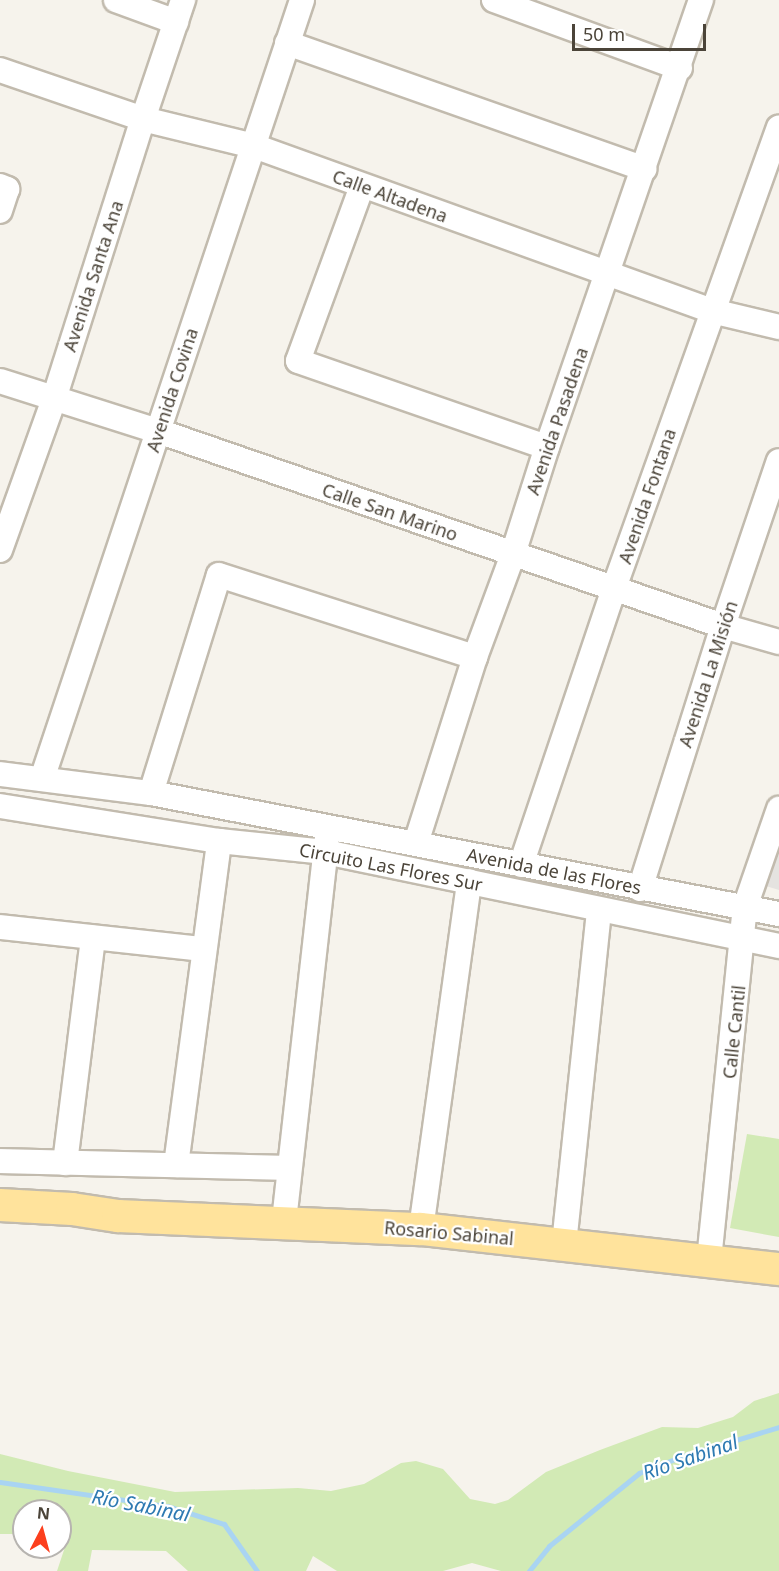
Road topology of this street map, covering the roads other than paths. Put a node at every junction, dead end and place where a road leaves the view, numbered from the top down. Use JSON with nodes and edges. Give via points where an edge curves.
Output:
{"nodes":[{"id":1,"x":116,"y":0,"type":"edge"},
{"id":2,"x":302,"y":0,"type":"edge"},
{"id":3,"x":494,"y":0,"type":"edge"},
{"id":4,"x":701,"y":0,"type":"edge"},
{"id":5,"x":180,"y":11,"type":"edge"},
{"id":6,"x":287,"y":43,"type":"junction"},
{"id":7,"x":680,"y":68,"type":"junction"},
{"id":8,"x":0,"y":70,"type":"edge"},
{"id":9,"x":142,"y":119,"type":"junction"},
{"id":10,"x":779,"y":128,"type":"edge"},
{"id":11,"x":254,"y":146,"type":"junction"},
{"id":12,"x":644,"y":169,"type":"junction"},
{"id":13,"x":362,"y":186,"type":"junction"},
{"id":14,"x":608,"y":274,"type":"junction"},
{"id":15,"x":712,"y":311,"type":"junction"},
{"id":16,"x":779,"y":327,"type":"edge"},
{"id":17,"x":0,"y":381,"type":"edge"},
{"id":18,"x":54,"y":399,"type":"junction"},
{"id":19,"x":158,"y":431,"type":"junction"},
{"id":20,"x":547,"y":447,"type":"junction"},
{"id":21,"x":779,"y":461,"type":"edge"},
{"id":22,"x":8,"y":499,"type":"edge"},
{"id":23,"x":0,"y":550,"type":"edge"},
{"id":24,"x":513,"y":554,"type":"junction"},
{"id":25,"x":614,"y":588,"type":"junction"},
{"id":26,"x":723,"y":626,"type":"junction"},
{"id":27,"x":779,"y":642,"type":"edge"},
{"id":28,"x":475,"y":657,"type":"junction"},
{"id":29,"x":0,"y":774,"type":"edge"},
{"id":30,"x":42,"y":779,"type":"junction"},
{"id":31,"x":151,"y":793,"type":"junction"},
{"id":32,"x":0,"y":806,"type":"edge"},
{"id":33,"x":779,"y":809,"type":"edge"},
{"id":34,"x":329,"y":827,"type":"junction"},
{"id":35,"x":219,"y":841,"type":"junction"},
{"id":36,"x":416,"y":843,"type":"junction"},
{"id":37,"x":325,"y":852,"type":"junction"},
{"id":38,"x":521,"y":865,"type":"junction"},
{"id":39,"x":469,"y":881,"type":"junction"},
{"id":40,"x":640,"y":889,"type":"junction"},
{"id":41,"x":745,"y":907,"type":"junction"},
{"id":42,"x":599,"y":911,"type":"junction"},
{"id":43,"x":779,"y":914,"type":"edge"},
{"id":44,"x":0,"y":927,"type":"edge"},
{"id":45,"x":93,"y":938,"type":"junction"},
{"id":46,"x":744,"y":939,"type":"junction"},
{"id":47,"x":779,"y":946,"type":"edge"},
{"id":48,"x":203,"y":949,"type":"junction"},
{"id":49,"x":0,"y":1161,"type":"edge"},
{"id":50,"x":65,"y":1163,"type":"junction"},
{"id":51,"x":176,"y":1166,"type":"junction"},
{"id":52,"x":289,"y":1168,"type":"junction"},
{"id":53,"x":0,"y":1205,"type":"edge"},
{"id":54,"x":118,"y":1216,"type":"junction"},
{"id":55,"x":0,"y":1219,"type":"edge"},
{"id":56,"x":284,"y":1221,"type":"junction"},
{"id":57,"x":421,"y":1229,"type":"junction"},
{"id":58,"x":564,"y":1244,"type":"junction"},
{"id":59,"x":709,"y":1260,"type":"junction"},
{"id":60,"x":779,"y":1269,"type":"edge"}],
"edges":[{"from":1,"to":5,"type":"street"},
{"from":2,"to":6,"type":"street","name":"Avenida Covina"},
{"from":3,"to":7,"type":"street"},
{"from":4,"to":7,"type":"street","name":"Avenida Pasadena"},
{"from":5,"to":9,"type":"street","name":"Avenida Santa Ana"},
{"from":6,"to":11,"type":"street","name":"Avenida Covina"},
{"from":6,"to":12,"type":"street"},
{"from":7,"to":12,"type":"street","name":"Avenida Pasadena"},
{"from":8,"to":9,"type":"street","name":"Calle Altadena"},
{"from":9,"to":11,"type":"street","name":"Calle Altadena"},
{"from":9,"to":18,"type":"street","name":"Avenida Santa Ana"},
{"from":10,"to":15,"type":"street","name":"Avenida Fontana"},
{"from":11,"to":13,"type":"street","name":"Calle Altadena"},
{"from":11,"to":19,"type":"street","name":"Avenida Covina"},
{"from":12,"to":14,"type":"street","name":"Avenida Pasadena"},
{"from":13,"to":14,"type":"street","name":"Calle Altadena"},
{"from":13,"to":20,"type":"street","via":[[298,361]]},
{"from":14,"to":15,"type":"street","name":"Calle Altadena"},
{"from":14,"to":20,"type":"street","name":"Avenida Pasadena"},
{"from":15,"to":16,"type":"street","name":"Calle Altadena"},
{"from":15,"to":25,"type":"street","name":"Avenida Fontana"},
{"from":17,"to":18,"type":"street","name":"Calle San Marino"},
{"from":18,"to":19,"type":"street","name":"Calle San Marino"},
{"from":18,"to":22,"type":"street","name":"Avenida Santa Ana"},
{"from":19,"to":24,"type":"street","name":"Calle San Marino"},
{"from":19,"to":30,"type":"street","name":"Avenida Covina"},
{"from":20,"to":24,"type":"street","name":"Avenida Pasadena"},
{"from":21,"to":26,"type":"street","name":"Avenida La Misión"},
{"from":22,"to":23,"type":"street","name":"Avenida Santa Ana"},
{"from":24,"to":25,"type":"street","name":"Calle San Marino"},
{"from":24,"to":28,"type":"street","name":"Avenida Pasadena"},
{"from":25,"to":26,"type":"street","name":"Calle San Marino"},
{"from":25,"to":38,"type":"street","name":"Avenida Fontana"},
{"from":26,"to":27,"type":"street","name":"Calle San Marino"},
{"from":26,"to":40,"type":"street","name":"Avenida La Misión"},
{"from":28,"to":31,"type":"street","via":[[219,575]]},
{"from":28,"to":36,"type":"street","name":"Avenida Pasadena"},
{"from":29,"to":30,"type":"street","name":"Circuito Las Flores Sur"},
{"from":30,"to":31,"type":"street","name":"Circuito Las Flores Sur"},
{"from":31,"to":34,"type":"street","name":"Circuito Las Flores Sur"},
{"from":32,"to":35,"type":"street","name":"Circuito Las Flores Sur"},
{"from":33,"to":41,"type":"street","name":"Calle Cantil"},
{"from":34,"to":36,"type":"street","name":"Avenida de las Flores"},
{"from":34,"to":37,"type":"street"},
{"from":35,"to":37,"type":"street","name":"Circuito Las Flores Sur"},
{"from":35,"to":48,"type":"street"},
{"from":36,"to":38,"type":"street","name":"Avenida de las Flores"},
{"from":37,"to":39,"type":"street","name":"Circuito Las Flores Sur"},
{"from":37,"to":52,"type":"street"},
{"from":38,"to":40,"type":"street","name":"Avenida de las Flores"},
{"from":39,"to":42,"type":"street","name":"Circuito Las Flores Sur"},
{"from":39,"to":57,"type":"street"},
{"from":40,"to":41,"type":"street","name":"Avenida de las Flores"},
{"from":41,"to":43,"type":"street","name":"Avenida de las Flores"},
{"from":41,"to":46,"type":"street","name":"Calle Cantil"},
{"from":42,"to":46,"type":"street","name":"Circuito Las Flores Sur"},
{"from":42,"to":58,"type":"street"},
{"from":44,"to":45,"type":"street"},
{"from":45,"to":48,"type":"street"},
{"from":45,"to":50,"type":"street"},
{"from":46,"to":47,"type":"street","name":"Circuito Las Flores Sur"},
{"from":46,"to":59,"type":"street","name":"Calle Cantil"},
{"from":48,"to":51,"type":"street"},
{"from":49,"to":50,"type":"street"},
{"from":50,"to":51,"type":"street"},
{"from":51,"to":52,"type":"street"},
{"from":52,"to":56,"type":"street"},
{"from":53,"to":54,"type":"main road","name":"Rosario Sabinal"},
{"from":54,"to":55,"type":"main road","name":"Rosario Sabinal","via":[[98,1226]]},
{"from":54,"to":56,"type":"main road","name":"Rosario Sabinal"},
{"from":56,"to":57,"type":"main road","name":"Rosario Sabinal"},
{"from":57,"to":58,"type":"main road","name":"Rosario Sabinal"},
{"from":58,"to":59,"type":"main road","name":"Rosario Sabinal"},
{"from":59,"to":60,"type":"main road","name":"Rosario Sabinal"}]}
